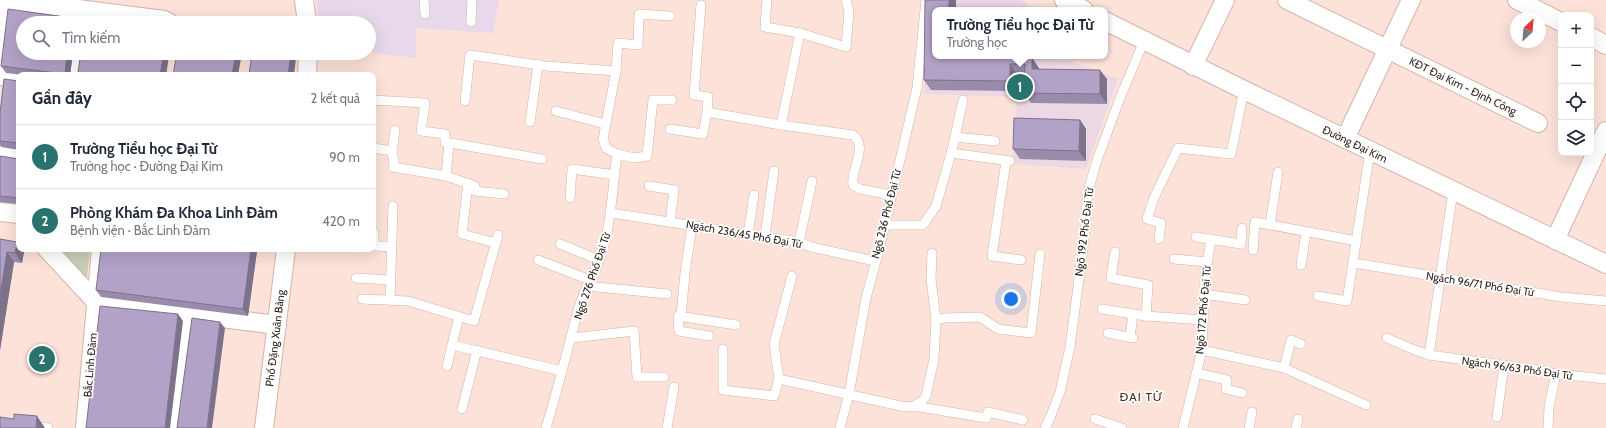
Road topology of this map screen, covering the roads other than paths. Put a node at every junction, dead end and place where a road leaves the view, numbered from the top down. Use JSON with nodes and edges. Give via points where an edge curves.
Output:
{"nodes":[{"id":1,"x":8,"y":0,"type":"edge"},
{"id":2,"x":304,"y":0,"type":"edge"},
{"id":3,"x":424,"y":0,"type":"edge"},
{"id":4,"x":472,"y":0,"type":"edge"},
{"id":5,"x":767,"y":0,"type":"edge"},
{"id":6,"x":846,"y":0,"type":"edge"},
{"id":7,"x":926,"y":0,"type":"edge"},
{"id":8,"x":1064,"y":0,"type":"edge"},
{"id":9,"x":1225,"y":0,"type":"edge"},
{"id":10,"x":1287,"y":0,"type":"edge"},
{"id":11,"x":1411,"y":0,"type":"edge"},
{"id":12,"x":1517,"y":0,"type":"edge"},
{"id":13,"x":701,"y":5,"type":"dead end"},
{"id":14,"x":1314,"y":6,"type":"edge"},
{"id":15,"x":1078,"y":7,"type":"edge"},
{"id":16,"x":425,"y":14,"type":"dead end"},
{"id":17,"x":78,"y":16,"type":"edge"},
{"id":18,"x":306,"y":16,"type":"edge"},
{"id":19,"x":670,"y":16,"type":"dead end"},
{"id":20,"x":1558,"y":20,"type":"edge"},
{"id":21,"x":471,"y":22,"type":"dead end"},
{"id":22,"x":1108,"y":23,"type":"edge"},
{"id":23,"x":800,"y":33,"type":"junction"},
{"id":24,"x":1594,"y":39,"type":"edge"},
{"id":25,"x":1144,"y":41,"type":"junction"},
{"id":26,"x":1606,"y":45,"type":"edge"},
{"id":27,"x":1388,"y":49,"type":"junction"},
{"id":28,"x":79,"y":60,"type":"edge"},
{"id":29,"x":308,"y":60,"type":"edge"},
{"id":30,"x":538,"y":64,"type":"junction"},
{"id":31,"x":1193,"y":66,"type":"junction"},
{"id":32,"x":616,"y":71,"type":"junction"},
{"id":33,"x":77,"y":72,"type":"edge"},
{"id":34,"x":307,"y":72,"type":"edge"},
{"id":35,"x":0,"y":75,"type":"edge"},
{"id":36,"x":16,"y":78,"type":"edge"},
{"id":37,"x":1244,"y":90,"type":"junction"},
{"id":38,"x":376,"y":100,"type":"edge"},
{"id":39,"x":672,"y":100,"type":"dead end"},
{"id":40,"x":963,"y":100,"type":"dead end"},
{"id":41,"x":465,"y":101,"type":"dead end"},
{"id":42,"x":556,"y":112,"type":"dead end"},
{"id":43,"x":707,"y":112,"type":"junction"},
{"id":44,"x":530,"y":122,"type":"dead end"},
{"id":45,"x":1538,"y":123,"type":"dead end"},
{"id":46,"x":605,"y":124,"type":"junction"},
{"id":47,"x":781,"y":125,"type":"junction"},
{"id":48,"x":670,"y":129,"type":"dead end"},
{"id":49,"x":395,"y":130,"type":"dead end"},
{"id":50,"x":1606,"y":132,"type":"edge"},
{"id":51,"x":955,"y":137,"type":"junction"},
{"id":52,"x":1345,"y":139,"type":"junction"},
{"id":53,"x":995,"y":141,"type":"dead end"},
{"id":54,"x":449,"y":143,"type":"junction"},
{"id":55,"x":376,"y":148,"type":"edge"},
{"id":56,"x":392,"y":151,"type":"junction"},
{"id":57,"x":1370,"y":151,"type":"junction"},
{"id":58,"x":0,"y":152,"type":"edge"},
{"id":59,"x":951,"y":153,"type":"junction"},
{"id":60,"x":617,"y":154,"type":"junction"},
{"id":61,"x":16,"y":155,"type":"edge"},
{"id":62,"x":542,"y":159,"type":"dead end"},
{"id":63,"x":774,"y":171,"type":"dead end"},
{"id":64,"x":1278,"y":172,"type":"dead end"},
{"id":65,"x":615,"y":175,"type":"junction"},
{"id":66,"x":446,"y":176,"type":"junction"},
{"id":67,"x":812,"y":181,"type":"dead end"},
{"id":68,"x":468,"y":183,"type":"junction"},
{"id":69,"x":649,"y":186,"type":"dead end"},
{"id":70,"x":1453,"y":191,"type":"junction"},
{"id":71,"x":504,"y":194,"type":"dead end"},
{"id":72,"x":754,"y":195,"type":"dead end"},
{"id":73,"x":891,"y":195,"type":"junction"},
{"id":74,"x":570,"y":198,"type":"dead end"},
{"id":75,"x":393,"y":206,"type":"dead end"},
{"id":76,"x":611,"y":213,"type":"junction"},
{"id":77,"x":670,"y":222,"type":"junction"},
{"id":78,"x":692,"y":225,"type":"junction"},
{"id":79,"x":884,"y":225,"type":"junction"},
{"id":80,"x":1270,"y":225,"type":"junction"},
{"id":81,"x":1242,"y":228,"type":"dead end"},
{"id":82,"x":1306,"y":232,"type":"junction"},
{"id":83,"x":748,"y":234,"type":"junction"},
{"id":84,"x":765,"y":236,"type":"junction"},
{"id":85,"x":1196,"y":237,"type":"dead end"},
{"id":86,"x":1159,"y":239,"type":"dead end"},
{"id":87,"x":1210,"y":239,"type":"junction"},
{"id":88,"x":1555,"y":240,"type":"junction"},
{"id":89,"x":1357,"y":241,"type":"junction"},
{"id":90,"x":799,"y":242,"type":"junction"},
{"id":91,"x":560,"y":244,"type":"dead end"},
{"id":92,"x":376,"y":246,"type":"edge"},
{"id":93,"x":392,"y":247,"type":"junction"},
{"id":94,"x":1253,"y":250,"type":"dead end"},
{"id":95,"x":50,"y":252,"type":"edge"},
{"id":96,"x":101,"y":252,"type":"edge"},
{"id":97,"x":286,"y":252,"type":"edge"},
{"id":98,"x":1115,"y":252,"type":"dead end"},
{"id":99,"x":932,"y":253,"type":"dead end"},
{"id":100,"x":1040,"y":254,"type":"dead end"},
{"id":101,"x":1174,"y":259,"type":"dead end"},
{"id":102,"x":538,"y":260,"type":"dead end"},
{"id":103,"x":599,"y":260,"type":"junction"},
{"id":104,"x":1021,"y":260,"type":"dead end"},
{"id":105,"x":875,"y":261,"type":"junction"},
{"id":106,"x":1207,"y":262,"type":"junction"},
{"id":107,"x":1354,"y":263,"type":"junction"},
{"id":108,"x":1606,"y":264,"type":"edge"},
{"id":109,"x":1301,"y":265,"type":"dead end"},
{"id":110,"x":792,"y":276,"type":"dead end"},
{"id":111,"x":356,"y":278,"type":"dead end"},
{"id":112,"x":1441,"y":278,"type":"junction"},
{"id":113,"x":391,"y":280,"type":"junction"},
{"id":114,"x":588,"y":283,"type":"junction"},
{"id":115,"x":667,"y":294,"type":"dead end"},
{"id":116,"x":1204,"y":294,"type":"junction"},
{"id":117,"x":1318,"y":296,"type":"dead end"},
{"id":118,"x":362,"y":299,"type":"dead end"},
{"id":119,"x":390,"y":300,"type":"junction"},
{"id":120,"x":1245,"y":300,"type":"dead end"},
{"id":121,"x":1606,"y":301,"type":"edge"},
{"id":122,"x":96,"y":302,"type":"junction"},
{"id":123,"x":1102,"y":309,"type":"dead end"},
{"id":124,"x":189,"y":314,"type":"junction"},
{"id":125,"x":1133,"y":314,"type":"junction"},
{"id":126,"x":1146,"y":316,"type":"junction"},
{"id":127,"x":459,"y":317,"type":"junction"},
{"id":128,"x":681,"y":317,"type":"junction"},
{"id":129,"x":936,"y":320,"type":"junction"},
{"id":130,"x":1203,"y":320,"type":"junction"},
{"id":131,"x":277,"y":325,"type":"junction"},
{"id":132,"x":736,"y":325,"type":"dead end"},
{"id":133,"x":1108,"y":333,"type":"dead end"},
{"id":134,"x":709,"y":336,"type":"dead end"},
{"id":135,"x":572,"y":338,"type":"junction"},
{"id":136,"x":1387,"y":338,"type":"dead end"},
{"id":137,"x":1301,"y":344,"type":"dead end"},
{"id":138,"x":452,"y":345,"type":"junction"},
{"id":139,"x":723,"y":349,"type":"dead end"},
{"id":140,"x":477,"y":350,"type":"junction"},
{"id":141,"x":1202,"y":350,"type":"junction"},
{"id":142,"x":1429,"y":355,"type":"junction"},
{"id":143,"x":447,"y":366,"type":"dead end"},
{"id":144,"x":1504,"y":366,"type":"junction"},
{"id":145,"x":1284,"y":368,"type":"junction"},
{"id":146,"x":562,"y":371,"type":"junction"},
{"id":147,"x":1196,"y":372,"type":"junction"},
{"id":148,"x":1556,"y":374,"type":"junction"},
{"id":149,"x":664,"y":377,"type":"dead end"},
{"id":150,"x":779,"y":379,"type":"junction"},
{"id":151,"x":1606,"y":379,"type":"edge"},
{"id":152,"x":674,"y":387,"type":"dead end"},
{"id":153,"x":1242,"y":393,"type":"dead end"},
{"id":154,"x":849,"y":394,"type":"junction"},
{"id":155,"x":1366,"y":405,"type":"dead end"},
{"id":156,"x":914,"y":406,"type":"junction"},
{"id":157,"x":462,"y":409,"type":"dead end"},
{"id":158,"x":1252,"y":412,"type":"dead end"},
{"id":159,"x":1497,"y":417,"type":"dead end"},
{"id":160,"x":1095,"y":419,"type":"dead end"},
{"id":161,"x":1023,"y":420,"type":"dead end"},
{"id":162,"x":27,"y":425,"type":"edge"},
{"id":163,"x":48,"y":428,"type":"edge"},
{"id":164,"x":84,"y":428,"type":"edge"},
{"id":165,"x":176,"y":428,"type":"edge"},
{"id":166,"x":264,"y":428,"type":"edge"},
{"id":167,"x":546,"y":428,"type":"edge"},
{"id":168,"x":667,"y":428,"type":"edge"},
{"id":169,"x":840,"y":428,"type":"edge"},
{"id":170,"x":1044,"y":428,"type":"edge"},
{"id":171,"x":1122,"y":428,"type":"edge"},
{"id":172,"x":1183,"y":428,"type":"edge"},
{"id":173,"x":1249,"y":428,"type":"edge"},
{"id":174,"x":1548,"y":428,"type":"edge"}],
"edges":[{"from":1,"to":17,"type":"street"},
{"from":1,"to":35,"type":"street"},
{"from":2,"to":18,"type":"street"},
{"from":3,"to":16,"type":"lane"},
{"from":4,"to":21,"type":"lane"},
{"from":5,"to":23,"type":"lane","via":[[765,27]]},
{"from":6,"to":23,"type":"lane","via":[[849,11],[846,47]]},
{"from":7,"to":73,"type":"lane","name":"Ngõ 236 Phố Đại Từ","via":[[917,88]]},
{"from":8,"to":15,"type":"street"},
{"from":9,"to":31,"type":"street"},
{"from":10,"to":14,"type":"street","name":"KĐT Đại Kim - Định Công"},
{"from":11,"to":27,"type":"street"},
{"from":12,"to":20,"type":"street"},
{"from":13,"to":43,"type":"lane","via":[[694,95],[708,97]]},
{"from":14,"to":27,"type":"street","name":"KĐT Đại Kim - Định Công"},
{"from":19,"to":32,"type":"lane","via":[[639,14],[638,44],[618,43]]},
{"from":22,"to":25,"type":"street","name":"Đường Đại Kim"},
{"from":23,"to":47,"type":"lane"},
{"from":24,"to":26,"type":"street"},
{"from":25,"to":31,"type":"street","name":"Đường Đại Kim"},
{"from":25,"to":170,"type":"lane","name":"Ngõ 192 Phố Đại Từ","via":[[1114,112],[1088,192],[1070,347],[1060,392]]},
{"from":27,"to":45,"type":"street","name":"KĐT Đại Kim - Định Công"},
{"from":27,"to":52,"type":"street"},
{"from":28,"to":33,"type":"street"},
{"from":29,"to":34,"type":"street"},
{"from":30,"to":32,"type":"lane"},
{"from":30,"to":41,"type":"lane","via":[[470,55]]},
{"from":30,"to":44,"type":"lane"},
{"from":31,"to":37,"type":"street","name":"Đường Đại Kim"},
{"from":32,"to":46,"type":"lane"},
{"from":35,"to":36,"type":"street"},
{"from":37,"to":52,"type":"street","name":"Đường Đại Kim"},
{"from":37,"to":86,"type":"lane","via":[[1231,154],[1178,148],[1147,219],[1161,223]]},
{"from":38,"to":54,"type":"lane","via":[[425,102],[421,131],[445,134],[445,142]]},
{"from":39,"to":60,"type":"lane","via":[[653,100],[647,156],[634,158]]},
{"from":40,"to":51,"type":"lane"},
{"from":42,"to":46,"type":"lane"},
{"from":43,"to":47,"type":"lane"},
{"from":43,"to":48,"type":"lane","via":[[703,134]]},
{"from":46,"to":60,"type":"lane","via":[[603,139],[606,148]]},
{"from":47,"to":73,"type":"lane","via":[[853,135],[858,138],[860,148],[853,185],[860,189]]},
{"from":49,"to":56,"type":"lane"},
{"from":50,"to":88,"type":"street"},
{"from":51,"to":53,"type":"lane"},
{"from":51,"to":59,"type":"lane"},
{"from":52,"to":57,"type":"street","name":"Đường Đại Kim"},
{"from":54,"to":62,"type":"lane"},
{"from":54,"to":66,"type":"lane"},
{"from":55,"to":56,"type":"lane"},
{"from":56,"to":66,"type":"lane","via":[[393,167]]},
{"from":57,"to":70,"type":"street","name":"Đường Đại Kim"},
{"from":57,"to":89,"type":"lane"},
{"from":58,"to":61,"type":"street"},
{"from":59,"to":79,"type":"lane","via":[[936,206],[923,225]]},
{"from":59,"to":104,"type":"lane","via":[[1008,161],[992,256]]},
{"from":60,"to":65,"type":"lane","name":"Ngõ 276 Phố Đại Từ"},
{"from":63,"to":84,"type":"lane"},
{"from":64,"to":80,"type":"lane"},
{"from":65,"to":74,"type":"lane","via":[[572,170]]},
{"from":65,"to":76,"type":"lane","name":"Ngõ 276 Phố Đại Từ"},
{"from":66,"to":68,"type":"lane"},
{"from":67,"to":90,"type":"lane"},
{"from":68,"to":71,"type":"lane","via":[[475,186],[475,191]]},
{"from":68,"to":127,"type":"lane","via":[[462,234],[497,239],[474,321]]},
{"from":69,"to":77,"type":"lane","via":[[674,190]]},
{"from":70,"to":88,"type":"street","name":"Đường Đại Kim"},
{"from":70,"to":112,"type":"lane"},
{"from":72,"to":83,"type":"lane"},
{"from":73,"to":79,"type":"lane","name":"Ngõ 236 Phố Đại Từ"},
{"from":75,"to":93,"type":"lane"},
{"from":76,"to":77,"type":"lane","name":"Ngách 236/45 Phố Đại Từ"},
{"from":76,"to":103,"type":"lane","name":"Ngõ 276 Phố Đại Từ"},
{"from":77,"to":78,"type":"lane","name":"Ngách 236/45 Phố Đại Từ"},
{"from":78,"to":83,"type":"lane","name":"Ngách 236/45 Phố Đại Từ"},
{"from":78,"to":128,"type":"lane"},
{"from":79,"to":105,"type":"lane","name":"Ngõ 236 Phố Đại Từ"},
{"from":80,"to":82,"type":"lane"},
{"from":80,"to":94,"type":"lane","via":[[1255,222]]},
{"from":81,"to":87,"type":"lane","via":[[1240,244]]},
{"from":82,"to":89,"type":"lane"},
{"from":82,"to":109,"type":"lane"},
{"from":83,"to":84,"type":"lane","name":"Ngách 236/45 Phố Đại Từ"},
{"from":84,"to":90,"type":"lane","name":"Ngách 236/45 Phố Đại Từ"},
{"from":85,"to":87,"type":"lane"},
{"from":87,"to":106,"type":"lane","name":"Ngõ 172 Phố Đại Từ"},
{"from":88,"to":108,"type":"street","name":"Đường Đại Kim"},
{"from":89,"to":107,"type":"lane"},
{"from":90,"to":105,"type":"lane","name":"Ngách 236/45 Phố Đại Từ"},
{"from":91,"to":103,"type":"lane"},
{"from":92,"to":93,"type":"lane"},
{"from":93,"to":113,"type":"lane"},
{"from":95,"to":122,"type":"street"},
{"from":96,"to":122,"type":"street","name":"Bắc Linh Đàm"},
{"from":97,"to":131,"type":"street","name":"Phố Đặng Xuân Bảng"},
{"from":98,"to":126,"type":"lane","via":[[1110,278],[1148,285]]},
{"from":99,"to":129,"type":"lane","via":[[931,278]]},
{"from":100,"to":129,"type":"lane","via":[[1031,333],[998,329],[980,317]]},
{"from":101,"to":106,"type":"lane"},
{"from":102,"to":114,"type":"lane"},
{"from":103,"to":114,"type":"lane","name":"Ngõ 276 Phố Đại Từ"},
{"from":105,"to":154,"type":"lane","name":"Ngõ 236 Phố Đại Từ"},
{"from":106,"to":116,"type":"lane","name":"Ngõ 172 Phố Đại Từ"},
{"from":107,"to":112,"type":"lane","name":"Ngách 96/71 Phố Đại Từ"},
{"from":107,"to":117,"type":"lane","via":[[1348,301]]},
{"from":110,"to":150,"type":"lane","via":[[774,344]]},
{"from":111,"to":113,"type":"lane"},
{"from":112,"to":121,"type":"lane","name":"Ngách 96/71 Phố Đại Từ","via":[[1560,297]]},
{"from":112,"to":142,"type":"lane"},
{"from":113,"to":119,"type":"lane"},
{"from":114,"to":115,"type":"lane"},
{"from":114,"to":135,"type":"lane","name":"Ngõ 276 Phố Đại Từ"},
{"from":116,"to":120,"type":"lane"},
{"from":116,"to":130,"type":"lane","name":"Ngõ 172 Phố Đại Từ"},
{"from":118,"to":119,"type":"lane"},
{"from":119,"to":127,"type":"lane","via":[[408,301]]},
{"from":122,"to":124,"type":"street"},
{"from":122,"to":164,"type":"street","name":"Bắc Linh Đàm"},
{"from":123,"to":125,"type":"lane"},
{"from":124,"to":131,"type":"street"},
{"from":124,"to":165,"type":"street"},
{"from":125,"to":126,"type":"lane"},
{"from":125,"to":133,"type":"lane","via":[[1132,337]]},
{"from":126,"to":130,"type":"lane"},
{"from":127,"to":138,"type":"lane"},
{"from":128,"to":132,"type":"lane"},
{"from":128,"to":134,"type":"lane","via":[[678,316],[679,331]]},
{"from":129,"to":156,"type":"lane","via":[[934,359],[926,396]]},
{"from":130,"to":141,"type":"lane","name":"Ngõ 172 Phố Đại Từ"},
{"from":131,"to":166,"type":"street","name":"Phố Đặng Xuân Bảng"},
{"from":135,"to":146,"type":"lane","name":"Ngõ 276 Phố Đại Từ"},
{"from":135,"to":149,"type":"lane","via":[[634,328],[637,379]]},
{"from":136,"to":142,"type":"lane","name":"Ngách 96/63 Phố Đại Từ"},
{"from":137,"to":145,"type":"lane","via":[[1291,340]]},
{"from":138,"to":140,"type":"lane"},
{"from":138,"to":143,"type":"lane"},
{"from":139,"to":150,"type":"lane","via":[[723,390],[774,396]]},
{"from":140,"to":146,"type":"lane"},
{"from":140,"to":157,"type":"lane"},
{"from":141,"to":145,"type":"lane"},
{"from":141,"to":147,"type":"lane","name":"Ngõ 172 Phố Đại Từ"},
{"from":142,"to":144,"type":"lane","name":"Ngách 96/63 Phố Đại Từ"},
{"from":144,"to":148,"type":"lane","name":"Ngách 96/63 Phố Đại Từ"},
{"from":144,"to":159,"type":"lane"},
{"from":145,"to":155,"type":"lane"},
{"from":146,"to":167,"type":"lane","name":"Ngõ 276 Phố Đại Từ"},
{"from":147,"to":153,"type":"lane","via":[[1227,380],[1226,389]]},
{"from":147,"to":172,"type":"lane","name":"Ngõ 172 Phố Đại Từ"},
{"from":148,"to":151,"type":"lane","name":"Ngách 96/63 Phố Đại Từ"},
{"from":148,"to":174,"type":"lane","via":[[1549,407]]},
{"from":150,"to":154,"type":"lane"},
{"from":152,"to":168,"type":"lane"},
{"from":154,"to":156,"type":"lane","via":[[905,407]]},
{"from":154,"to":169,"type":"lane","name":"Ngõ 236 Phố Đại Từ"},
{"from":156,"to":161,"type":"lane","via":[[986,418],[988,412]]},
{"from":158,"to":173,"type":"lane"},
{"from":160,"to":171,"type":"lane"},
{"from":162,"to":163,"type":"lane"}]}
